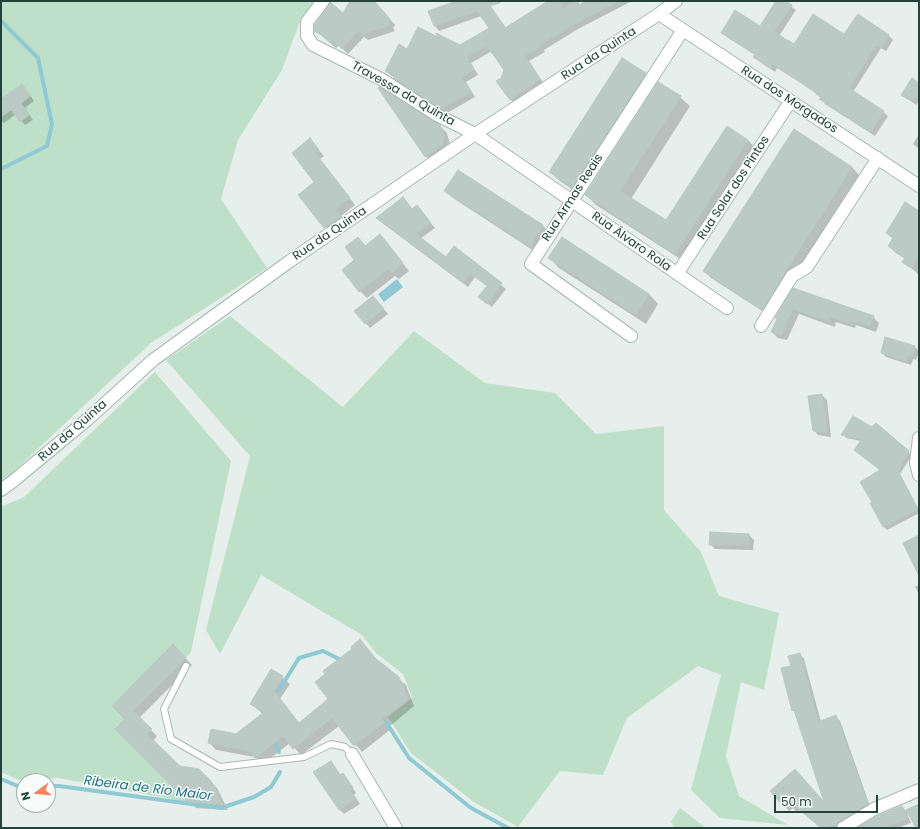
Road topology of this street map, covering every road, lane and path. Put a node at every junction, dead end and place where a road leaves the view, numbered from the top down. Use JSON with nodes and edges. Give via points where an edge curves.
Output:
{"nodes":[{"id":1,"x":323,"y":1,"type":"edge"},
{"id":2,"x":676,"y":1,"type":"edge"},
{"id":3,"x":659,"y":14,"type":"junction"},
{"id":4,"x":683,"y":30,"type":"junction"},
{"id":5,"x":790,"y":102,"type":"junction"},
{"id":6,"x":476,"y":134,"type":"junction"},
{"id":7,"x":878,"y":158,"type":"junction"},
{"id":8,"x":919,"y":186,"type":"edge"},
{"id":9,"x":571,"y":201,"type":"junction"},
{"id":10,"x":677,"y":274,"type":"junction"},
{"id":11,"x":727,"y":308,"type":"dead end"},
{"id":12,"x":761,"y":326,"type":"dead end"},
{"id":13,"x":631,"y":336,"type":"dead end"},
{"id":14,"x":919,"y":443,"type":"edge"},
{"id":15,"x":919,"y":474,"type":"edge"},
{"id":16,"x":1,"y":490,"type":"edge"},
{"id":17,"x":186,"y":666,"type":"dead end"},
{"id":18,"x":352,"y":754,"type":"joint"},
{"id":19,"x":919,"y":790,"type":"edge"},
{"id":20,"x":396,"y":828,"type":"edge"},
{"id":21,"x":845,"y":828,"type":"edge"}],
"edges":[{"from":1,"to":6,"type":"street","name":"Travessa da Quinta","via":[[307,22],[307,36],[313,45],[381,79],[437,115]]},
{"from":2,"to":3,"type":"street","name":"Rua da Quinta"},
{"from":3,"to":4,"type":"street","name":"Rua dos Morgados"},
{"from":3,"to":6,"type":"street","name":"Rua da Quinta"},
{"from":4,"to":5,"type":"street","name":"Rua dos Morgados"},
{"from":4,"to":9,"type":"street","name":"Rua Armas Reais"},
{"from":5,"to":7,"type":"street","name":"Rua dos Morgados"},
{"from":5,"to":10,"type":"street","name":"Rua Solar dos Pintos"},
{"from":6,"to":9,"type":"street","name":"Rua Álvaro Rola"},
{"from":6,"to":16,"type":"street","name":"Rua da Quinta","via":[[290,261],[153,360],[88,419]]},
{"from":7,"to":8,"type":"street","name":"Rua dos Morgados"},
{"from":7,"to":12,"type":"street","via":[[807,267],[792,276]]},
{"from":9,"to":10,"type":"street","name":"Rua Álvaro Rola"},
{"from":9,"to":13,"type":"street","name":"Rua Armas Reais","via":[[531,264]]},
{"from":10,"to":11,"type":"street","name":"Rua Álvaro Rola"},
{"from":14,"to":15,"type":"street","via":[[916,463]]},
{"from":17,"to":18,"type":"lane","via":[[164,709],[172,739],[220,767],[304,757],[331,744],[345,747]]},
{"from":18,"to":20,"type":"street"},
{"from":19,"to":21,"type":"street","via":[[874,809]]}]}
